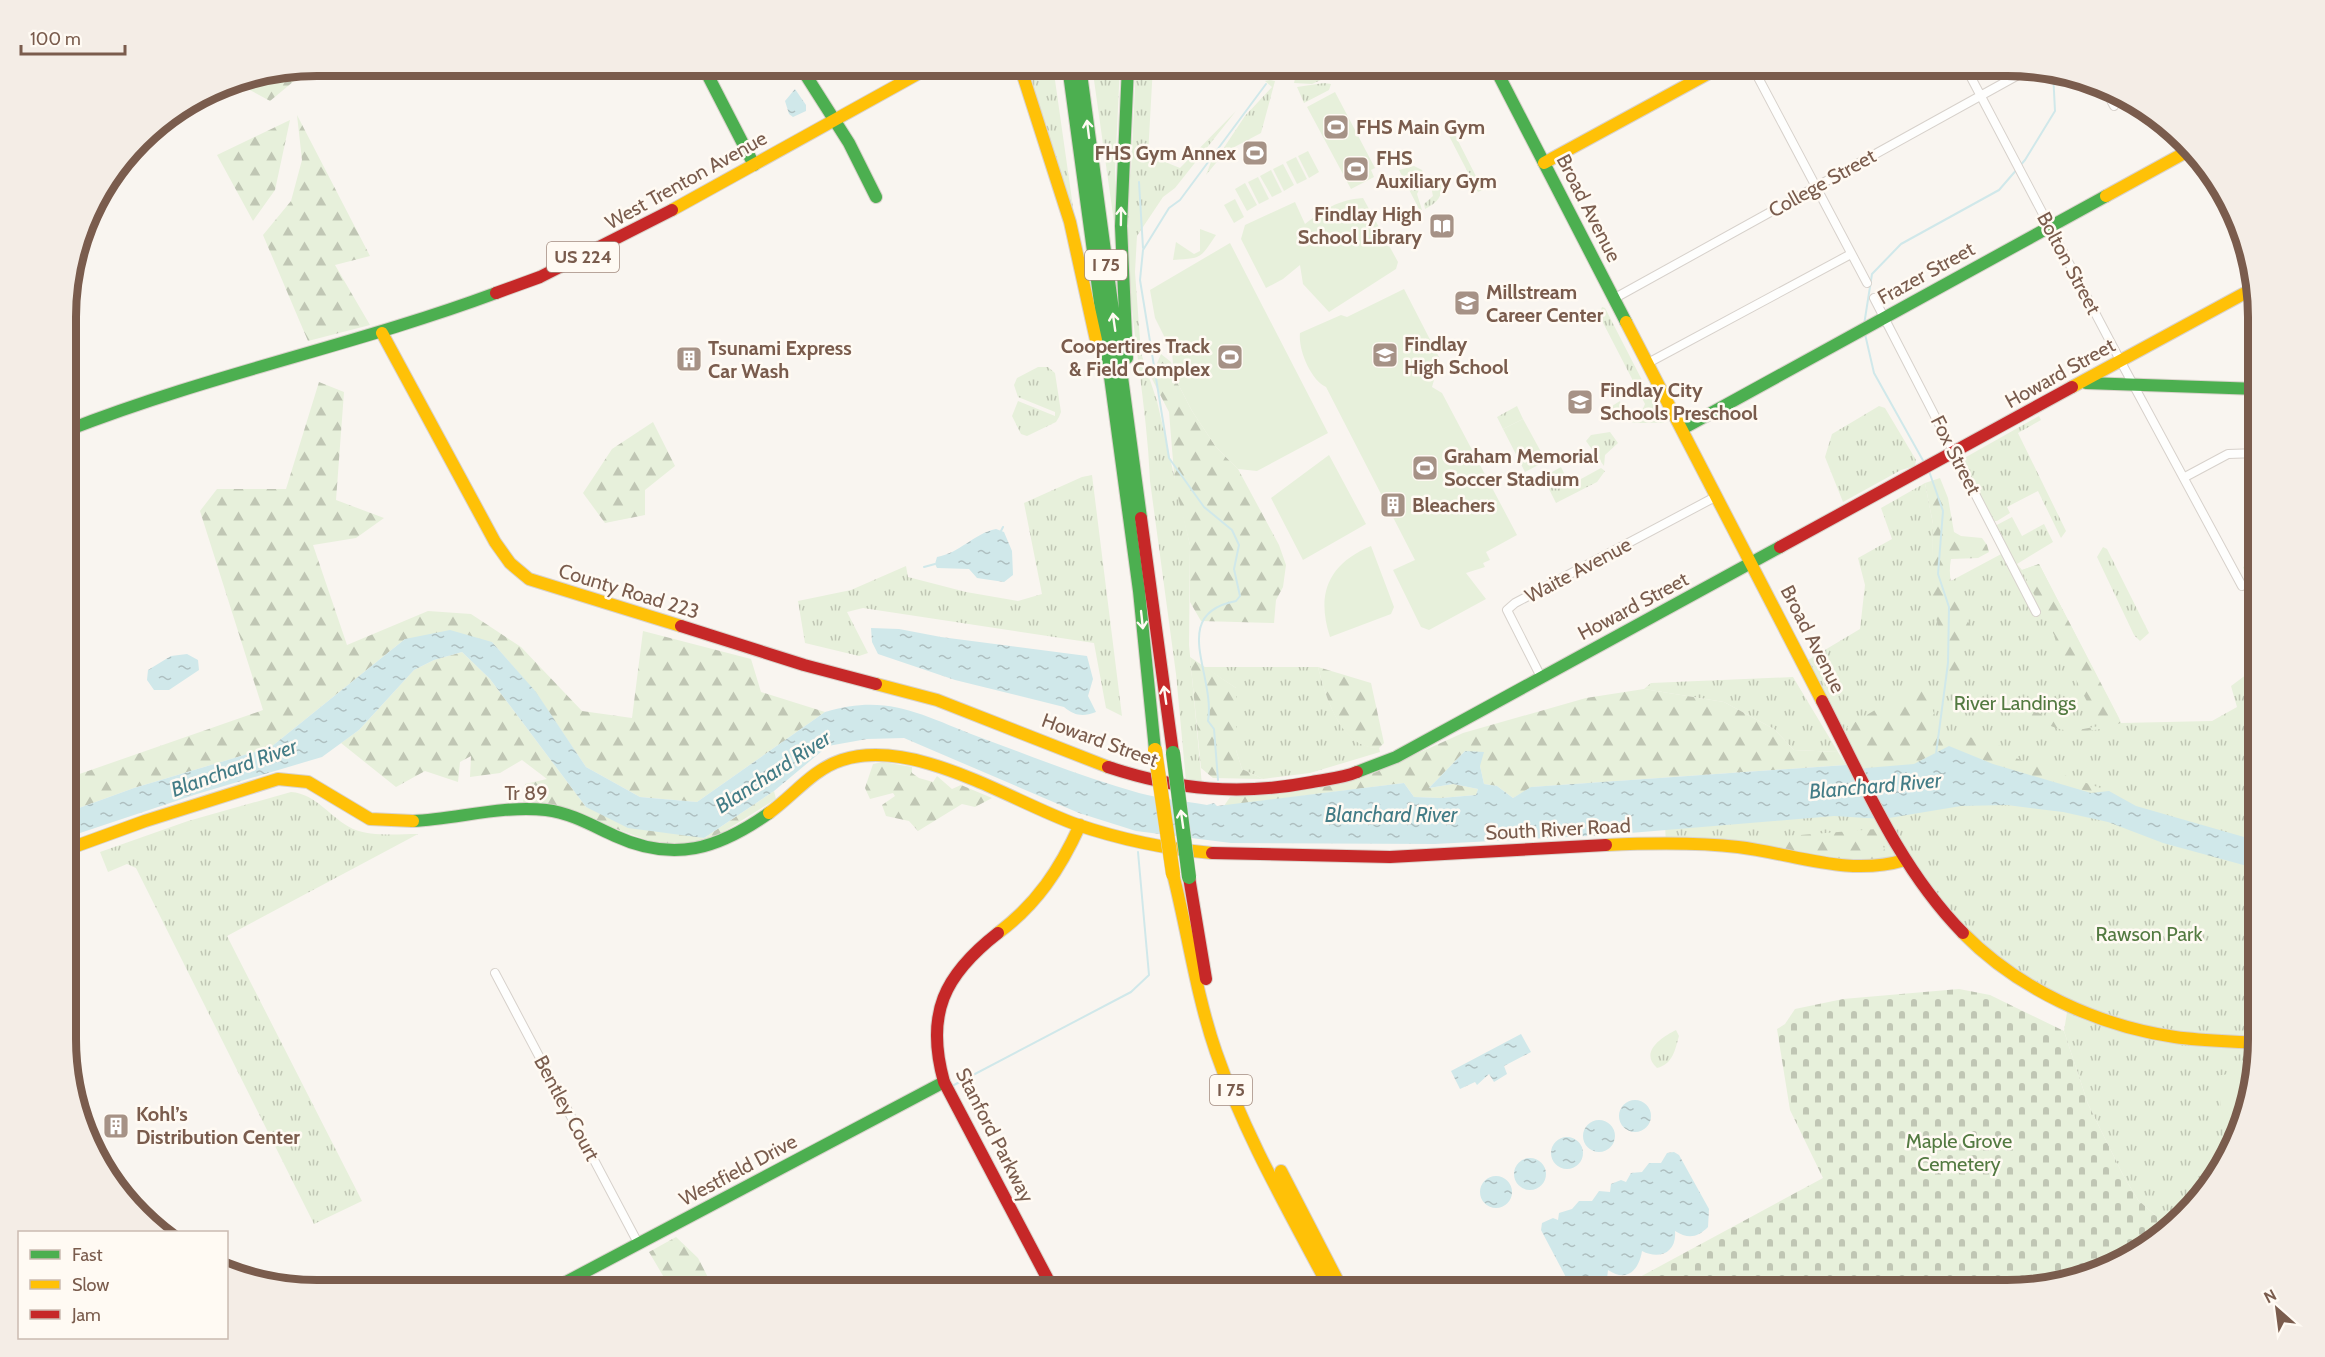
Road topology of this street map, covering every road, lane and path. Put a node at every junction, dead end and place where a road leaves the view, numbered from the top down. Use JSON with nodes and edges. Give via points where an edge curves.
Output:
{"nodes":[{"id":1,"x":708,"y":76,"type":"edge"},
{"id":2,"x":806,"y":76,"type":"edge"},
{"id":3,"x":914,"y":76,"type":"edge"},
{"id":4,"x":1023,"y":76,"type":"edge"},
{"id":5,"x":1069,"y":76,"type":"edge"},
{"id":6,"x":1081,"y":76,"type":"edge"},
{"id":7,"x":1128,"y":76,"type":"edge"},
{"id":8,"x":1499,"y":76,"type":"edge"},
{"id":9,"x":1704,"y":76,"type":"edge"},
{"id":10,"x":1757,"y":76,"type":"edge"},
{"id":11,"x":1971,"y":76,"type":"edge"},
{"id":12,"x":2015,"y":76,"type":"edge"},
{"id":13,"x":1981,"y":95,"type":"junction"},
{"id":14,"x":2111,"y":100,"type":"edge"},
{"id":15,"x":2114,"y":106,"type":"dead end"},
{"id":16,"x":835,"y":120,"type":"junction"},
{"id":17,"x":2184,"y":153,"type":"edge"},
{"id":18,"x":1544,"y":163,"type":"junction"},
{"id":19,"x":754,"y":165,"type":"junction"},
{"id":20,"x":1816,"y":186,"type":"junction"},
{"id":21,"x":876,"y":197,"type":"dead end"},
{"id":22,"x":2050,"y":227,"type":"junction"},
{"id":23,"x":1851,"y":254,"type":"junction"},
{"id":24,"x":1867,"y":283,"type":"dead end"},
{"id":25,"x":2247,"y":292,"type":"edge"},
{"id":26,"x":1614,"y":298,"type":"junction"},
{"id":27,"x":1874,"y":298,"type":"dead end"},
{"id":28,"x":1885,"y":318,"type":"junction"},
{"id":29,"x":382,"y":333,"type":"junction"},
{"id":30,"x":2121,"y":362,"type":"junction"},
{"id":31,"x":1648,"y":363,"type":"junction"},
{"id":32,"x":2083,"y":383,"type":"junction"},
{"id":33,"x":2132,"y":383,"type":"junction"},
{"id":34,"x":2248,"y":389,"type":"edge"},
{"id":35,"x":1117,"y":426,"type":"junction"},
{"id":36,"x":76,"y":427,"type":"edge"},
{"id":37,"x":1682,"y":429,"type":"junction"},
{"id":38,"x":1955,"y":453,"type":"junction"},
{"id":39,"x":2248,"y":453,"type":"edge"},
{"id":40,"x":1133,"y":463,"type":"junction"},
{"id":41,"x":2185,"y":477,"type":"junction"},
{"id":42,"x":1717,"y":496,"type":"junction"},
{"id":43,"x":1752,"y":564,"type":"junction"},
{"id":44,"x":2242,"y":586,"type":"dead end"},
{"id":45,"x":2036,"y":612,"type":"dead end"},
{"id":46,"x":1541,"y":677,"type":"junction"},
{"id":47,"x":995,"y":720,"type":"joint"},
{"id":48,"x":1002,"y":792,"type":"joint"},
{"id":49,"x":1080,"y":825,"type":"junction"},
{"id":50,"x":76,"y":846,"type":"edge"},
{"id":51,"x":1905,"y":860,"type":"junction"},
{"id":52,"x":495,"y":973,"type":"dead end"},
{"id":53,"x":2248,"y":1042,"type":"edge"},
{"id":54,"x":944,"y":1082,"type":"junction"},
{"id":55,"x":638,"y":1243,"type":"junction"},
{"id":56,"x":569,"y":1280,"type":"edge"},
{"id":57,"x":1048,"y":1280,"type":"edge"},
{"id":58,"x":1325,"y":1280,"type":"edge"},
{"id":59,"x":1337,"y":1280,"type":"edge"}],
"edges":[{"from":1,"to":19,"type":"main road"},
{"from":2,"to":16,"type":"main road"},
{"from":3,"to":16,"type":"main road","name":"West Trenton Avenue","number":"US 224"},
{"from":4,"to":35,"type":"main road","via":[[1070,222]]},
{"from":5,"to":35,"type":"main road","number":"I 75"},
{"from":40,"to":6,"type":"main road","number":"I 75","one_way":true},
{"from":40,"to":7,"type":"main road","one_way":true,"via":[[1121,226]]},
{"from":8,"to":18,"type":"main road","name":"Broad Avenue"},
{"from":9,"to":18,"type":"main road"},
{"from":10,"to":20,"type":"street"},
{"from":11,"to":13,"type":"street","name":"Bolton Street"},
{"from":12,"to":13,"type":"street","name":"College Street"},
{"from":13,"to":20,"type":"street","name":"College Street"},
{"from":13,"to":22,"type":"street","name":"Bolton Street"},
{"from":14,"to":15,"type":"street"},
{"from":16,"to":19,"type":"main road","name":"West Trenton Avenue","number":"US 224"},
{"from":16,"to":21,"type":"main road"},
{"from":17,"to":22,"type":"main road","name":"Frazer Street"},
{"from":18,"to":26,"type":"main road","name":"Broad Avenue"},
{"from":19,"to":29,"type":"main road","name":"West Trenton Avenue","number":"US 224","via":[[540,277]]},
{"from":20,"to":23,"type":"street"},
{"from":20,"to":26,"type":"street","name":"College Street"},
{"from":22,"to":28,"type":"main road","name":"Frazer Street"},
{"from":22,"to":30,"type":"street","name":"Bolton Street"},
{"from":23,"to":24,"type":"street"},
{"from":23,"to":31,"type":"street"},
{"from":25,"to":30,"type":"main road","name":"Howard Street"},
{"from":26,"to":31,"type":"main road","name":"Broad Avenue"},
{"from":27,"to":28,"type":"street","name":"Fox Street"},
{"from":28,"to":37,"type":"main road","name":"Frazer Street"},
{"from":28,"to":38,"type":"street","name":"Fox Street"},
{"from":29,"to":36,"type":"main road","number":"US 224","via":[[142,400]]},
{"from":29,"to":47,"type":"main road","name":"County Road 223","via":[[495,542],[525,576],[700,634]]},
{"from":30,"to":32,"type":"main road","name":"Howard Street"},
{"from":30,"to":33,"type":"street","name":"Bolton Street"},
{"from":31,"to":37,"type":"main road","name":"Broad Avenue"},
{"from":32,"to":33,"type":"main road"},
{"from":32,"to":38,"type":"main road","name":"Howard Street"},
{"from":33,"to":34,"type":"main road"},
{"from":33,"to":41,"type":"street","name":"Bolton Street"},
{"from":35,"to":58,"type":"main road","number":"I 75","one_way":true,"bridge":true,"via":[[1155,750],[1173,874],[1200,998],[1225,1077],[1252,1138]]},
{"from":37,"to":42,"type":"main road","name":"Broad Avenue"},
{"from":38,"to":43,"type":"main road","name":"Howard Street"},
{"from":38,"to":45,"type":"street","name":"Fox Street"},
{"from":39,"to":41,"type":"street","via":[[2228,454]]},
{"from":59,"to":40,"type":"main road","number":"I 75","one_way":true,"bridge":true,"via":[[1235,1073],[1205,974]]},
{"from":41,"to":44,"type":"street","name":"Bolton Street"},
{"from":42,"to":43,"type":"main road","name":"Broad Avenue"},
{"from":42,"to":46,"type":"street","name":"Waite Avenue","via":[[1507,610]]},
{"from":43,"to":46,"type":"main road","name":"Howard Street"},
{"from":43,"to":51,"type":"main road","name":"Broad Avenue"},
{"from":46,"to":47,"type":"main road","name":"Howard Street","via":[[1382,764],[1308,784],[1246,791],[1197,789],[1148,780],[1098,764]]},
{"from":48,"to":49,"type":"main road","name":"South River Road"},
{"from":48,"to":50,"type":"main road","name":"Tr 89","via":[[919,762],[860,755],[827,766],[765,815],[725,837],[697,849],[668,852],[633,845],[547,810],[398,821],[372,819],[344,807],[305,780],[289,778],[131,825]]},
{"from":49,"to":51,"type":"main road","name":"South River Road","via":[[1126,839],[1222,854],[1394,857],[1694,845],[1741,847],[1859,869],[1885,868]]},
{"from":49,"to":54,"type":"main road","name":"Stanford Parkway","via":[[1060,866],[1032,904],[970,957],[950,981],[936,1031]]},
{"from":51,"to":53,"type":"main road","name":"Broad Avenue","via":[[1932,899],[1970,941],[2050,997],[2094,1016],[2164,1035]]},
{"from":52,"to":55,"type":"street","name":"Bentley Court"},
{"from":54,"to":55,"type":"main road","name":"Westfield Drive"},
{"from":54,"to":57,"type":"main road","name":"Stanford Parkway"},
{"from":55,"to":56,"type":"main road","name":"Westfield Drive"}]}
